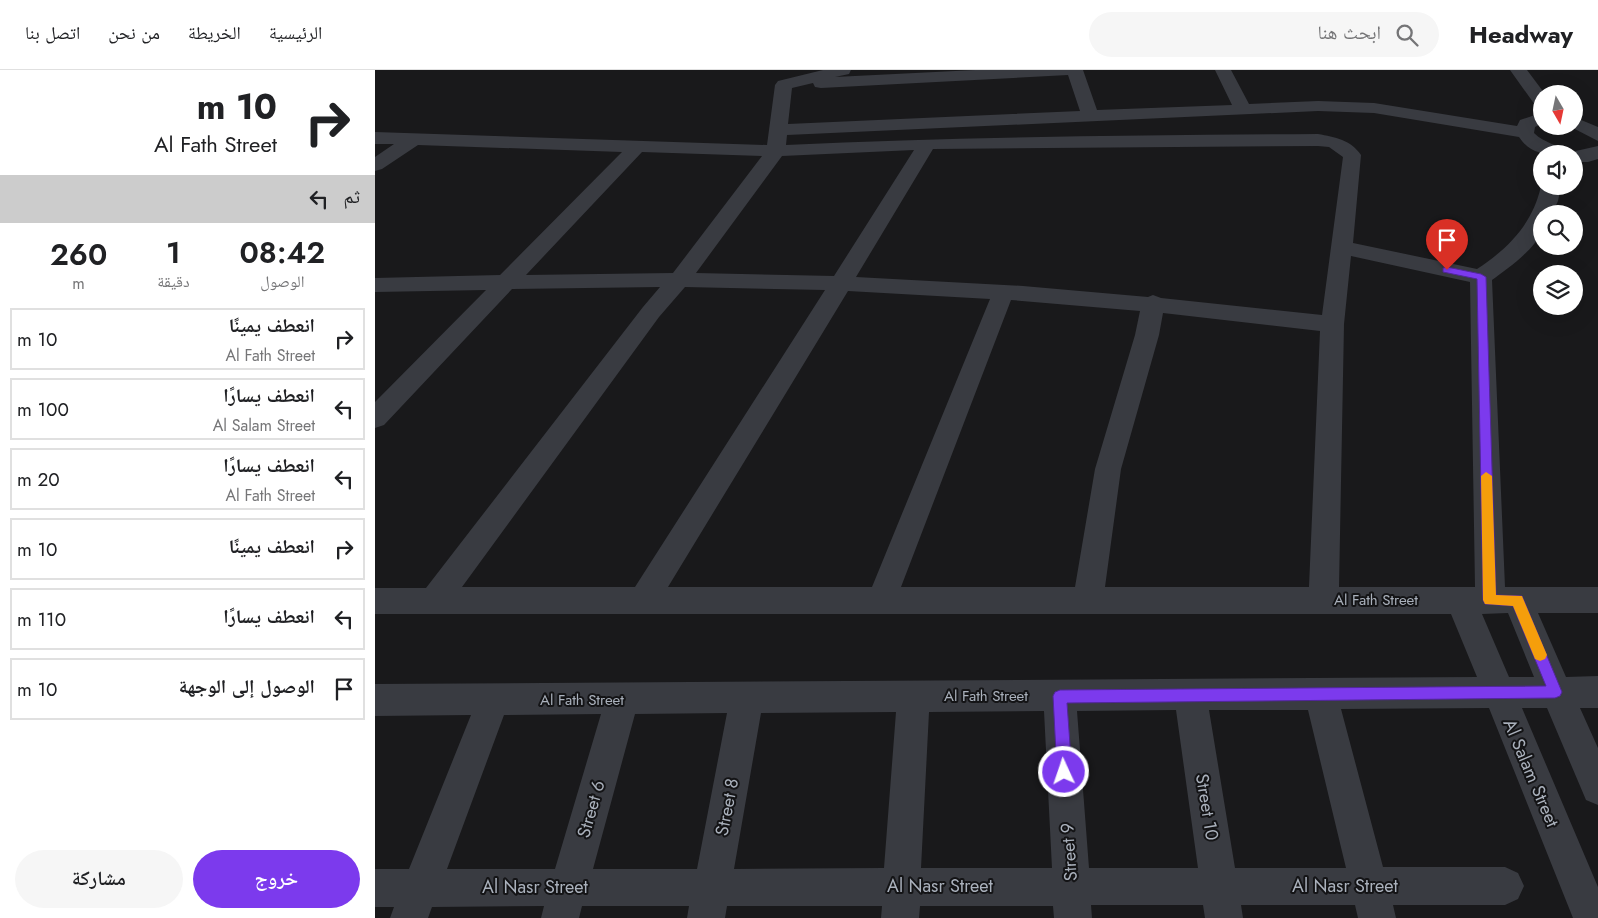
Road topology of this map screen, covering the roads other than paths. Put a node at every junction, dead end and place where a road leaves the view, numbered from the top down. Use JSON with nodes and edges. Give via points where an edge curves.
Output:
{"nodes":[{"id":1,"x":843,"y":70,"type":"edge"},
{"id":2,"x":1074,"y":70,"type":"edge"},
{"id":3,"x":1223,"y":70,"type":"edge"},
{"id":4,"x":1517,"y":70,"type":"edge"},
{"id":5,"x":1014,"y":71,"type":"edge"},
{"id":6,"x":784,"y":85,"type":"junction"},
{"id":7,"x":1533,"y":91,"type":"edge"},
{"id":8,"x":1243,"y":109,"type":"junction"},
{"id":9,"x":1090,"y":116,"type":"junction"},
{"id":10,"x":1533,"y":121,"type":"edge"},
{"id":11,"x":779,"y":130,"type":"junction"},
{"id":12,"x":1525,"y":133,"type":"junction"},
{"id":13,"x":375,"y":138,"type":"edge"},
{"id":14,"x":415,"y":139,"type":"junction"},
{"id":15,"x":927,"y":144,"type":"junction"},
{"id":16,"x":1537,"y":145,"type":"edge"},
{"id":17,"x":638,"y":146,"type":"junction"},
{"id":18,"x":776,"y":151,"type":"junction"},
{"id":19,"x":1598,"y":152,"type":"edge"},
{"id":20,"x":1583,"y":156,"type":"edge"},
{"id":21,"x":375,"y":165,"type":"edge"},
{"id":22,"x":1533,"y":232,"type":"edge"},
{"id":23,"x":1342,"y":247,"type":"junction"},
{"id":24,"x":1481,"y":277,"type":"junction"},
{"id":25,"x":679,"y":280,"type":"junction"},
{"id":26,"x":504,"y":283,"type":"junction"},
{"id":27,"x":839,"y":283,"type":"junction"},
{"id":28,"x":375,"y":285,"type":"edge"},
{"id":29,"x":1003,"y":293,"type":"junction"},
{"id":30,"x":1153,"y":303,"type":"junction"},
{"id":31,"x":1332,"y":324,"type":"junction"},
{"id":32,"x":375,"y":418,"type":"edge"},
{"id":33,"x":645,"y":600,"type":"junction"},
{"id":34,"x":1089,"y":600,"type":"junction"},
{"id":35,"x":1324,"y":600,"type":"junction"},
{"id":36,"x":1489,"y":600,"type":"junction"},
{"id":37,"x":1598,"y":600,"type":"edge"},
{"id":38,"x":375,"y":601,"type":"edge"},
{"id":39,"x":434,"y":601,"type":"junction"},
{"id":40,"x":881,"y":601,"type":"junction"},
{"id":41,"x":1497,"y":692,"type":"junction"},
{"id":42,"x":1555,"y":692,"type":"junction"},
{"id":43,"x":1598,"y":692,"type":"edge"},
{"id":44,"x":1320,"y":693,"type":"junction"},
{"id":45,"x":913,"y":696,"type":"junction"},
{"id":46,"x":1060,"y":696,"type":"junction"},
{"id":47,"x":1190,"y":696,"type":"junction"},
{"id":48,"x":747,"y":697,"type":"junction"},
{"id":49,"x":375,"y":700,"type":"edge"},
{"id":50,"x":494,"y":700,"type":"junction"},
{"id":51,"x":622,"y":700,"type":"junction"},
{"id":52,"x":1598,"y":788,"type":"edge"},
{"id":53,"x":1505,"y":886,"type":"dead end"},
{"id":54,"x":375,"y":888,"type":"edge"},
{"id":55,"x":709,"y":902,"type":"edge"},
{"id":56,"x":901,"y":902,"type":"edge"},
{"id":57,"x":1072,"y":902,"type":"edge"},
{"id":58,"x":1222,"y":902,"type":"edge"},
{"id":59,"x":1373,"y":902,"type":"edge"},
{"id":60,"x":415,"y":903,"type":"edge"},
{"id":61,"x":564,"y":903,"type":"edge"},
{"id":62,"x":1592,"y":918,"type":"edge"}],
"edges":[{"from":1,"to":6,"type":"street"},
{"from":2,"to":5,"type":"street"},
{"from":2,"to":9,"type":"street"},
{"from":3,"to":8,"type":"street"},
{"from":4,"to":7,"type":"street"},
{"from":5,"to":6,"type":"street"},
{"from":6,"to":11,"type":"street"},
{"from":8,"to":9,"type":"street"},
{"from":8,"to":12,"type":"street","via":[[1374,108]]},
{"from":9,"to":11,"type":"street"},
{"from":10,"to":12,"type":"street","via":[[1526,124]]},
{"from":11,"to":18,"type":"street"},
{"from":12,"to":16,"type":"street"},
{"from":13,"to":14,"type":"street"},
{"from":14,"to":17,"type":"street"},
{"from":14,"to":21,"type":"street"},
{"from":15,"to":18,"type":"street"},
{"from":15,"to":23,"type":"street","via":[[1333,142],[1351,155],[1352,163]]},
{"from":15,"to":27,"type":"street"},
{"from":17,"to":18,"type":"street"},
{"from":17,"to":26,"type":"street"},
{"from":18,"to":25,"type":"street"},
{"from":19,"to":20,"type":"street"},
{"from":22,"to":24,"type":"street","via":[[1511,256]]},
{"from":23,"to":24,"type":"street"},
{"from":23,"to":31,"type":"street"},
{"from":24,"to":36,"type":"street"},
{"from":25,"to":26,"type":"street"},
{"from":25,"to":27,"type":"street"},
{"from":25,"to":39,"type":"street","via":[[651,312]]},
{"from":26,"to":28,"type":"street"},
{"from":26,"to":32,"type":"street"},
{"from":27,"to":29,"type":"street"},
{"from":27,"to":33,"type":"street"},
{"from":29,"to":30,"type":"street"},
{"from":29,"to":40,"type":"street"},
{"from":30,"to":31,"type":"street"},
{"from":30,"to":34,"type":"street","via":[[1147,335],[1108,469]]},
{"from":31,"to":35,"type":"street"},
{"from":33,"to":39,"type":"street","name":"Al Fath Street"},
{"from":33,"to":40,"type":"street","name":"Al Fath Street"},
{"from":34,"to":35,"type":"street","name":"Al Fath Street"},
{"from":34,"to":40,"type":"street","name":"Al Fath Street"},
{"from":35,"to":36,"type":"street","name":"Al Fath Street"},
{"from":36,"to":37,"type":"street","name":"Al Fath Street"},
{"from":36,"to":41,"type":"street","name":"Al Salam Street"},
{"from":36,"to":42,"type":"street"},
{"from":38,"to":39,"type":"street","name":"Al Fath Street"},
{"from":41,"to":42,"type":"street","name":"Al Fath Street"},
{"from":41,"to":44,"type":"street","name":"Al Fath Street"},
{"from":41,"to":62,"type":"street","name":"Al Salam Street"},
{"from":42,"to":43,"type":"street","name":"Al Fath Street"},
{"from":42,"to":52,"type":"street"},
{"from":44,"to":47,"type":"street","name":"Al Fath Street"},
{"from":44,"to":59,"type":"street"},
{"from":45,"to":46,"type":"street","name":"Al Fath Street"},
{"from":45,"to":48,"type":"street","name":"Al Fath Street"},
{"from":45,"to":56,"type":"street"},
{"from":46,"to":47,"type":"street","name":"Al Fath Street"},
{"from":46,"to":57,"type":"street","name":"Street 9"},
{"from":47,"to":58,"type":"street","name":"Street 10"},
{"from":48,"to":51,"type":"street","name":"Al Fath Street"},
{"from":48,"to":55,"type":"street","name":"Street 8"},
{"from":49,"to":50,"type":"street","name":"Al Fath Street"},
{"from":50,"to":51,"type":"street","name":"Al Fath Street"},
{"from":50,"to":60,"type":"street"},
{"from":51,"to":61,"type":"street","name":"Street 6"},
{"from":53,"to":59,"type":"street","name":"Al Nasr Street"},
{"from":54,"to":60,"type":"street","name":"Al Nasr Street"},
{"from":55,"to":56,"type":"street","name":"Al Nasr Street"},
{"from":55,"to":61,"type":"street","name":"Al Nasr Street"},
{"from":56,"to":57,"type":"street","name":"Al Nasr Street"},
{"from":57,"to":58,"type":"street","name":"Al Nasr Street"},
{"from":58,"to":59,"type":"street","name":"Al Nasr Street"},
{"from":60,"to":61,"type":"street","name":"Al Nasr Street"}]}
